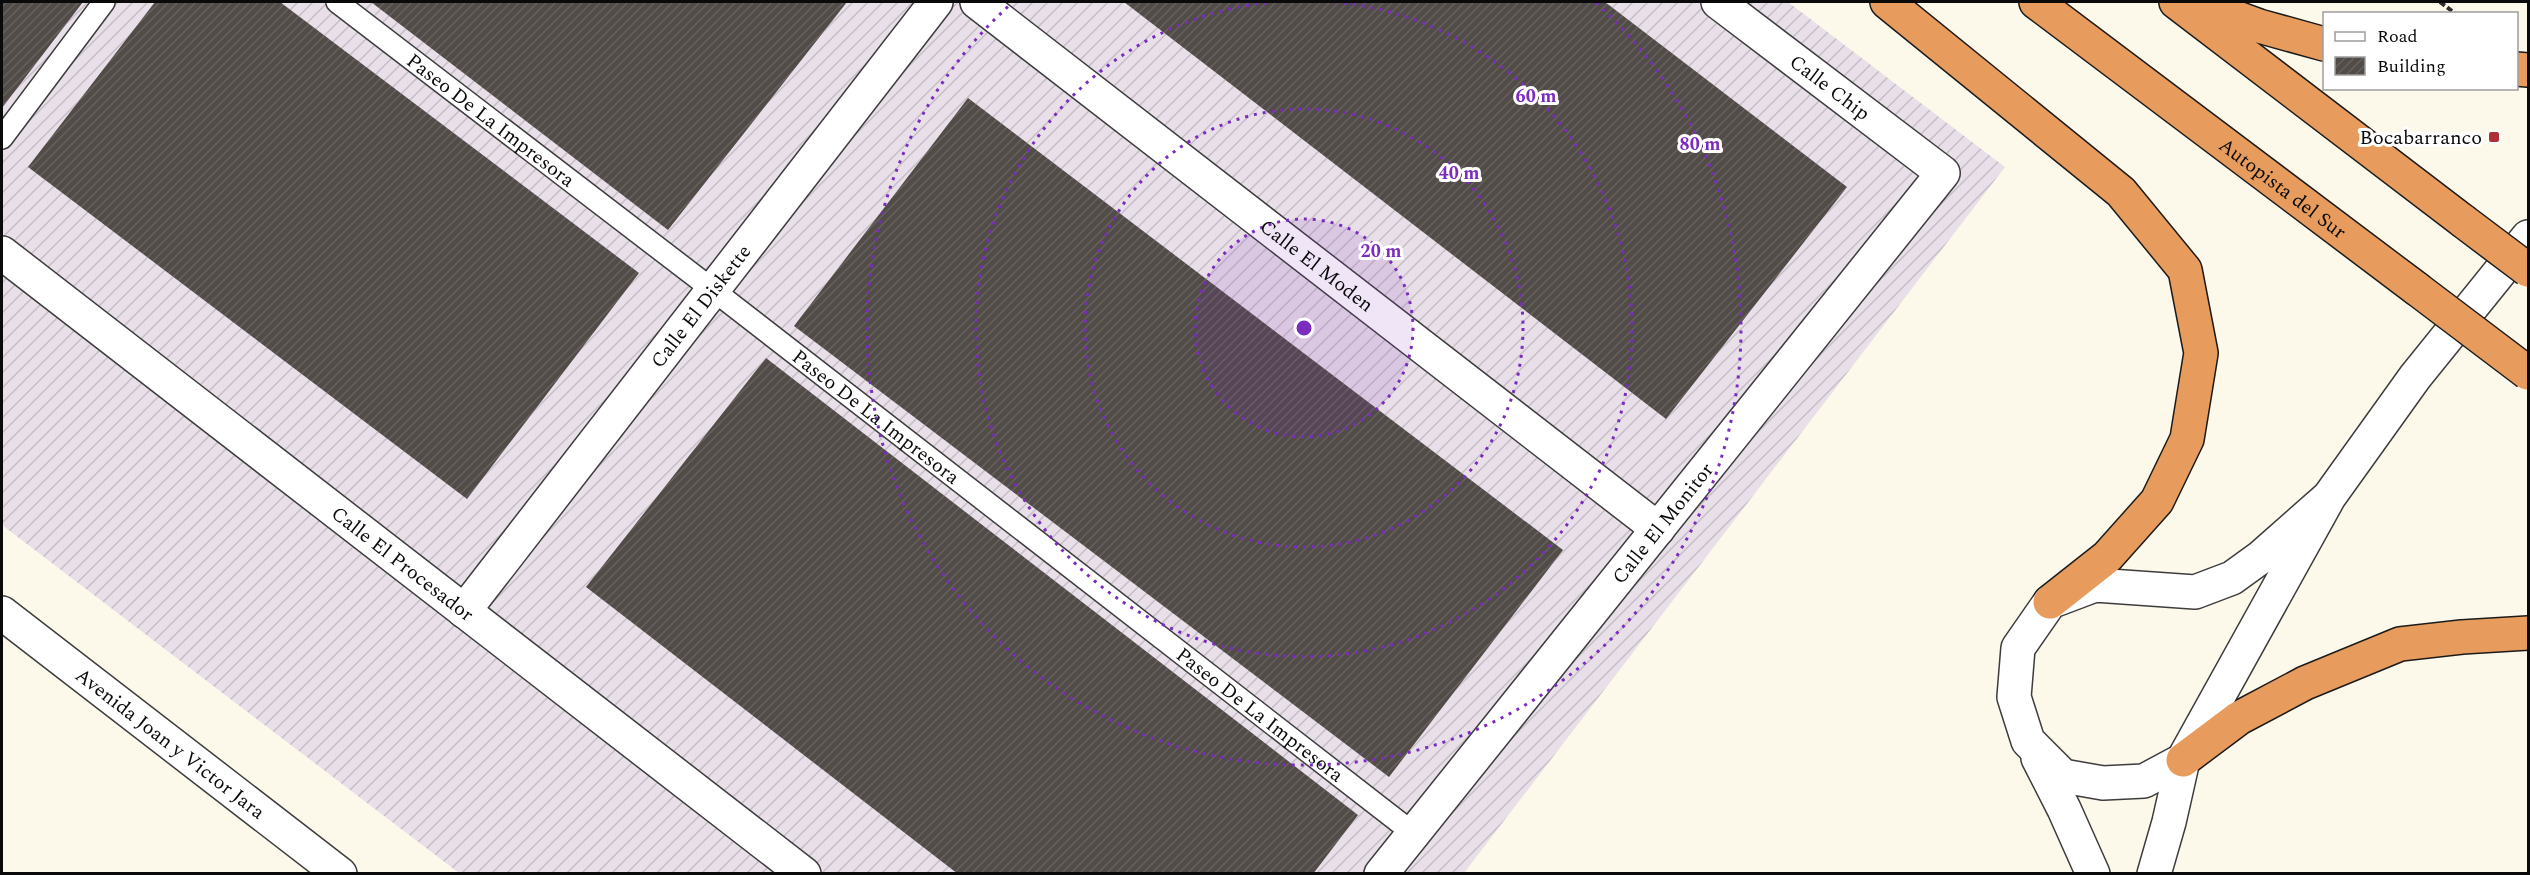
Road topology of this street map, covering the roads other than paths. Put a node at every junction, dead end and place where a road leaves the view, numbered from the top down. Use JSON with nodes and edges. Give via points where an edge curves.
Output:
{"nodes":[{"id":1,"x":104,"y":2,"type":"edge"},
{"id":2,"x":337,"y":2,"type":"edge"},
{"id":3,"x":936,"y":2,"type":"edge"},
{"id":4,"x":977,"y":2,"type":"edge"},
{"id":5,"x":1718,"y":2,"type":"edge"},
{"id":6,"x":1887,"y":2,"type":"edge"},
{"id":7,"x":2036,"y":2,"type":"edge"},
{"id":8,"x":2176,"y":2,"type":"edge"},
{"id":9,"x":2194,"y":2,"type":"edge"},
{"id":10,"x":2323,"y":43,"type":"edge"},
{"id":11,"x":2,"y":138,"type":"edge"},
{"id":12,"x":1943,"y":173,"type":"joint"},
{"id":13,"x":2529,"y":237,"type":"edge"},
{"id":14,"x":2,"y":253,"type":"edge"},
{"id":15,"x":2529,"y":270,"type":"edge"},
{"id":16,"x":713,"y":290,"type":"junction"},
{"id":17,"x":2529,"y":373,"type":"edge"},
{"id":18,"x":2329,"y":497,"type":"junction"},
{"id":19,"x":1658,"y":530,"type":"junction"},
{"id":20,"x":2050,"y":602,"type":"junction"},
{"id":21,"x":464,"y":611,"type":"junction"},
{"id":22,"x":2,"y":613,"type":"edge"},
{"id":23,"x":2529,"y":633,"type":"edge"},
{"id":24,"x":2028,"y":741,"type":"junction"},
{"id":25,"x":2183,"y":760,"type":"junction"},
{"id":26,"x":1413,"y":833,"type":"junction"},
{"id":27,"x":340,"y":873,"type":"edge"},
{"id":28,"x":804,"y":873,"type":"edge"},
{"id":29,"x":1381,"y":873,"type":"edge"},
{"id":30,"x":2093,"y":873,"type":"edge"},
{"id":31,"x":2154,"y":873,"type":"edge"}],
"edges":[{"from":1,"to":11,"type":"lane"},
{"from":2,"to":16,"type":"lane","name":"Paseo De La Impresora"},
{"from":3,"to":16,"type":"street","name":"Calle El Diskette"},
{"from":4,"to":19,"type":"street","name":"Calle El Moden"},
{"from":5,"to":12,"type":"street","name":"Calle Chip"},
{"from":6,"to":20,"type":"highway","via":[[2121,192],[2185,270],[2201,353],[2187,439],[2157,501],[2107,557]]},
{"from":7,"to":17,"type":"highway","name":"Autopista del Sur","bridge":true},
{"from":8,"to":15,"type":"highway","bridge":true},
{"from":9,"to":10,"type":"highway"},
{"from":12,"to":19,"type":"street","name":"Calle El Monitor"},
{"from":13,"to":18,"type":"street","via":[[2415,378]]},
{"from":14,"to":21,"type":"street","name":"Calle El Procesador"},
{"from":16,"to":21,"type":"street","name":"Calle El Diskette"},
{"from":16,"to":26,"type":"lane","name":"Paseo De La Impresora"},
{"from":18,"to":20,"type":"street","via":[[2232,578],[2195,592],[2095,585]]},
{"from":18,"to":25,"type":"street"},
{"from":19,"to":26,"type":"street","name":"Calle El Monitor"},
{"from":20,"to":24,"type":"street","via":[[2018,648],[2014,697]]},
{"from":21,"to":28,"type":"street","name":"Calle El Procesador"},
{"from":22,"to":27,"type":"street","name":"Avenida Joan y Victor Jara"},
{"from":23,"to":25,"type":"highway","via":[[2400,645],[2305,683],[2239,718]]},
{"from":24,"to":25,"type":"street","via":[[2063,776],[2103,783],[2144,781]]},
{"from":24,"to":30,"type":"street"},
{"from":25,"to":31,"type":"street"},
{"from":26,"to":29,"type":"street","name":"Calle El Monitor"}]}
